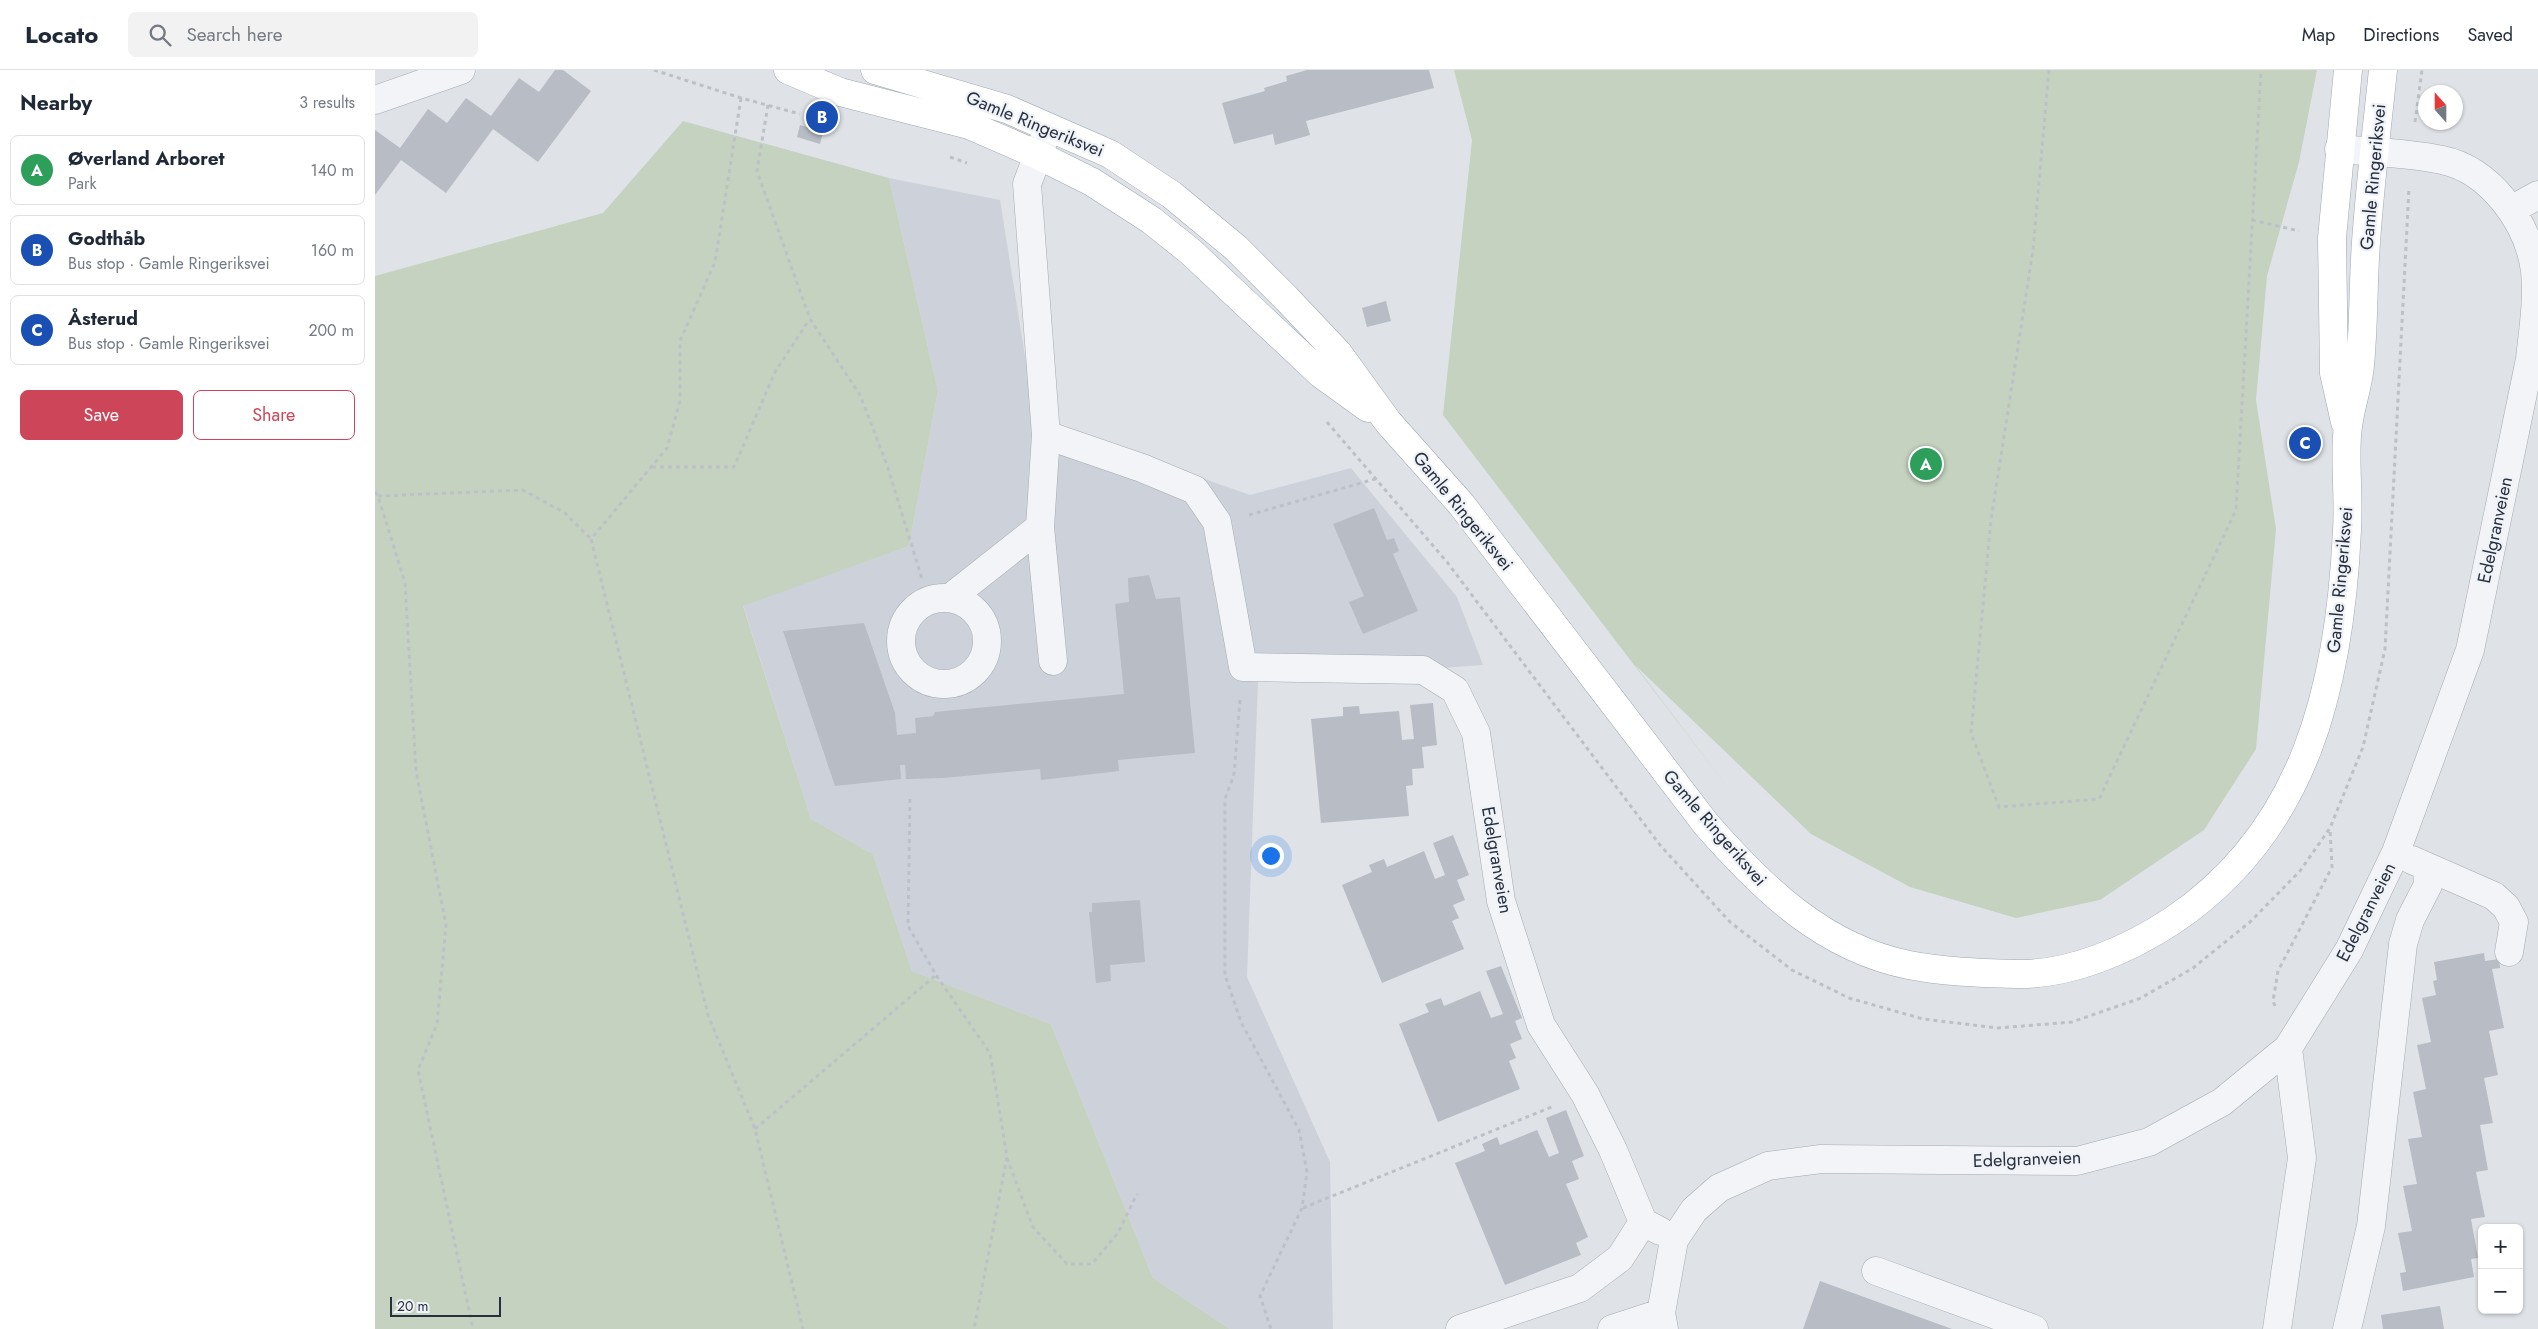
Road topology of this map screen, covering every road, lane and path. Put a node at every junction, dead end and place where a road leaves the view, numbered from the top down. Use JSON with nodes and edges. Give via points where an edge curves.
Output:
{"nodes":[{"id":1,"x":461,"y":70,"type":"edge"},
{"id":2,"x":788,"y":70,"type":"edge"},
{"id":3,"x":875,"y":70,"type":"edge"},
{"id":4,"x":2049,"y":70,"type":"edge"},
{"id":5,"x":2261,"y":70,"type":"edge"},
{"id":6,"x":2348,"y":70,"type":"edge"},
{"id":7,"x":2383,"y":70,"type":"edge"},
{"id":8,"x":2422,"y":70,"type":"edge"},
{"id":9,"x":741,"y":98,"type":"dead end"},
{"id":10,"x":375,"y":100,"type":"edge"},
{"id":11,"x":769,"y":105,"type":"dead end"},
{"id":12,"x":1049,"y":126,"type":"junction"},
{"id":13,"x":2339,"y":149,"type":"junction"},
{"id":14,"x":2375,"y":152,"type":"junction"},
{"id":15,"x":1038,"y":154,"type":"junction"},
{"id":16,"x":2411,"y":157,"type":"junction"},
{"id":17,"x":2538,"y":196,"type":"edge"},
{"id":18,"x":2511,"y":210,"type":"junction"},
{"id":19,"x":810,"y":319,"type":"junction"},
{"id":20,"x":1325,"y":420,"type":"dead end"},
{"id":21,"x":1388,"y":422,"type":"junction"},
{"id":22,"x":2347,"y":434,"type":"junction"},
{"id":23,"x":1046,"y":435,"type":"junction"},
{"id":24,"x":651,"y":467,"type":"junction"},
{"id":25,"x":1376,"y":479,"type":"junction"},
{"id":26,"x":375,"y":492,"type":"edge"},
{"id":27,"x":379,"y":496,"type":"junction"},
{"id":28,"x":1217,"y":522,"type":"junction"},
{"id":29,"x":1040,"y":527,"type":"junction"},
{"id":30,"x":591,"y":540,"type":"junction"},
{"id":31,"x":939,"y":599,"type":"joint"},
{"id":32,"x":1053,"y":661,"type":"dead end"},
{"id":33,"x":1243,"y":667,"type":"junction"},
{"id":34,"x":910,"y":799,"type":"dead end"},
{"id":35,"x":2330,"y":828,"type":"junction"},
{"id":36,"x":2396,"y":852,"type":"junction"},
{"id":37,"x":2427,"y":868,"type":"junction"},
{"id":38,"x":2509,"y":952,"type":"dead end"},
{"id":39,"x":936,"y":975,"type":"junction"},
{"id":40,"x":2288,"y":1048,"type":"junction"},
{"id":41,"x":1585,"y":1094,"type":"junction"},
{"id":42,"x":755,"y":1129,"type":"junction"},
{"id":43,"x":1007,"y":1157,"type":"junction"},
{"id":44,"x":1137,"y":1194,"type":"dead end"},
{"id":45,"x":1302,"y":1208,"type":"junction"},
{"id":46,"x":1643,"y":1222,"type":"junction"},
{"id":47,"x":1674,"y":1240,"type":"junction"},
{"id":48,"x":1875,"y":1271,"type":"dead end"},
{"id":49,"x":1662,"y":1321,"type":"edge"},
{"id":50,"x":1268,"y":1328,"type":"edge"},
{"id":51,"x":473,"y":1329,"type":"edge"},
{"id":52,"x":803,"y":1329,"type":"edge"},
{"id":53,"x":974,"y":1329,"type":"edge"},
{"id":54,"x":1460,"y":1329,"type":"edge"},
{"id":55,"x":1612,"y":1329,"type":"edge"},
{"id":56,"x":2034,"y":1329,"type":"edge"},
{"id":57,"x":2277,"y":1329,"type":"edge"},
{"id":58,"x":2347,"y":1329,"type":"edge"}],
"edges":[{"from":1,"to":10,"type":"street"},
{"from":2,"to":15,"type":"main road","name":"Gamle Ringeriksvei","via":[[840,92],[969,125]]},
{"from":3,"to":12,"type":"main road","name":"Gamle Ringeriksvei","via":[[977,99]]},
{"from":4,"to":5,"type":"path","via":[[2033,250],[1991,520],[1971,733],[1999,807],[2099,799],[2236,510]]},
{"from":6,"to":13,"type":"main road","name":"Gamle Ringeriksvei"},
{"from":7,"to":14,"type":"main road","name":"Gamle Ringeriksvei"},
{"from":8,"to":16,"type":"path"},
{"from":9,"to":24,"type":"path","via":[[715,262],[680,340],[680,401],[667,448]]},
{"from":11,"to":19,"type":"path","via":[[757,171]]},
{"from":12,"to":15,"type":"street"},
{"from":12,"to":21,"type":"main road","name":"Gamle Ringeriksvei","via":[[1111,154],[1171,195],[1236,248],[1338,353]]},
{"from":13,"to":14,"type":"street","name":"Edelgranveien"},
{"from":13,"to":22,"type":"main road","name":"Gamle Ringeriksvei","via":[[2332,238],[2334,373]]},
{"from":14,"to":16,"type":"street","name":"Edelgranveien"},
{"from":14,"to":22,"type":"main road","name":"Gamle Ringeriksvei","via":[[2366,240],[2360,367]]},
{"from":15,"to":21,"type":"main road","name":"Gamle Ringeriksvei","via":[[1092,182],[1151,220],[1232,288],[1321,374]]},
{"from":15,"to":23,"type":"street","via":[[1027,184]]},
{"from":16,"to":18,"type":"street","name":"Edelgranveien","via":[[2443,160],[2464,168],[2496,192]]},
{"from":16,"to":35,"type":"path","via":[[2385,650],[2363,747]]},
{"from":17,"to":18,"type":"street"},
{"from":18,"to":36,"type":"street","name":"Edelgranveien","via":[[2527,241],[2535,271],[2530,359],[2470,650]]},
{"from":19,"to":24,"type":"path","via":[[775,372],[734,467]]},
{"from":19,"to":31,"type":"path","via":[[860,395]]},
{"from":20,"to":25,"type":"path"},
{"from":21,"to":22,"type":"main road","name":"Gamle Ringeriksvei","via":[[1461,504],[1706,824],[1746,870],[1779,901],[1816,927],[1859,950],[1908,965],[1970,973],[2026,974],[2070,967],[2115,952],[2154,933],[2191,908],[2235,869],[2286,799],[2305,760],[2323,709],[2338,640],[2347,529]]},
{"from":23,"to":28,"type":"street","via":[[1195,490]]},
{"from":23,"to":29,"type":"street"},
{"from":24,"to":30,"type":"path"},
{"from":25,"to":28,"type":"path","via":[[1266,512]]},
{"from":25,"to":35,"type":"path","via":[[1447,562],[1660,845],[1730,922],[1792,970],[1849,998],[1923,1019],[1997,1028],[2072,1022],[2141,998],[2193,968],[2250,922],[2300,871]]},
{"from":26,"to":27,"type":"path"},
{"from":27,"to":30,"type":"path","via":[[523,490],[565,513]]},
{"from":27,"to":51,"type":"path","via":[[405,583],[416,771],[446,925],[437,1024],[419,1070]]},
{"from":28,"to":33,"type":"street"},
{"from":29,"to":31,"type":"street"},
{"from":29,"to":32,"type":"street"},
{"from":30,"to":42,"type":"path","via":[[708,1015]]},
{"from":33,"to":41,"type":"street","name":"Edelgranveien","via":[[1423,670],[1455,690],[1476,733],[1501,901],[1541,1025]]},
{"from":33,"to":45,"type":"path","via":[[1235,774],[1225,799],[1225,975],[1241,1022],[1299,1130],[1307,1172]]},
{"from":34,"to":39,"type":"path","via":[[908,926]]},
{"from":35,"to":40,"type":"path","via":[[2332,867],[2278,970],[2273,1001]]},
{"from":36,"to":37,"type":"street"},
{"from":36,"to":40,"type":"street","name":"Edelgranveien","via":[[2349,950]]},
{"from":37,"to":38,"type":"street","via":[[2501,901],[2514,922]]},
{"from":37,"to":58,"type":"street","via":[[2428,885],[2410,920],[2403,944],[2371,1226]]},
{"from":39,"to":42,"type":"path"},
{"from":39,"to":43,"type":"path","via":[[989,1053]]},
{"from":40,"to":47,"type":"street","name":"Edelgranveien","via":[[2222,1102],[2149,1142],[2077,1161],[1821,1159],[1768,1166],[1719,1188],[1694,1210]]},
{"from":40,"to":57,"type":"street","via":[[2302,1158]]},
{"from":41,"to":45,"type":"path"},
{"from":41,"to":46,"type":"street","name":"Edelgranveien"},
{"from":42,"to":52,"type":"path"},
{"from":43,"to":44,"type":"path","via":[[1033,1227],[1067,1264],[1092,1264],[1118,1233]]},
{"from":43,"to":53,"type":"path"},
{"from":45,"to":50,"type":"path","via":[[1260,1296]]},
{"from":46,"to":47,"type":"street"},
{"from":46,"to":54,"type":"street","via":[[1620,1258],[1580,1288]]},
{"from":47,"to":49,"type":"street","name":"Edelgranveien"},
{"from":48,"to":56,"type":"street"},
{"from":49,"to":55,"type":"street"}]}
